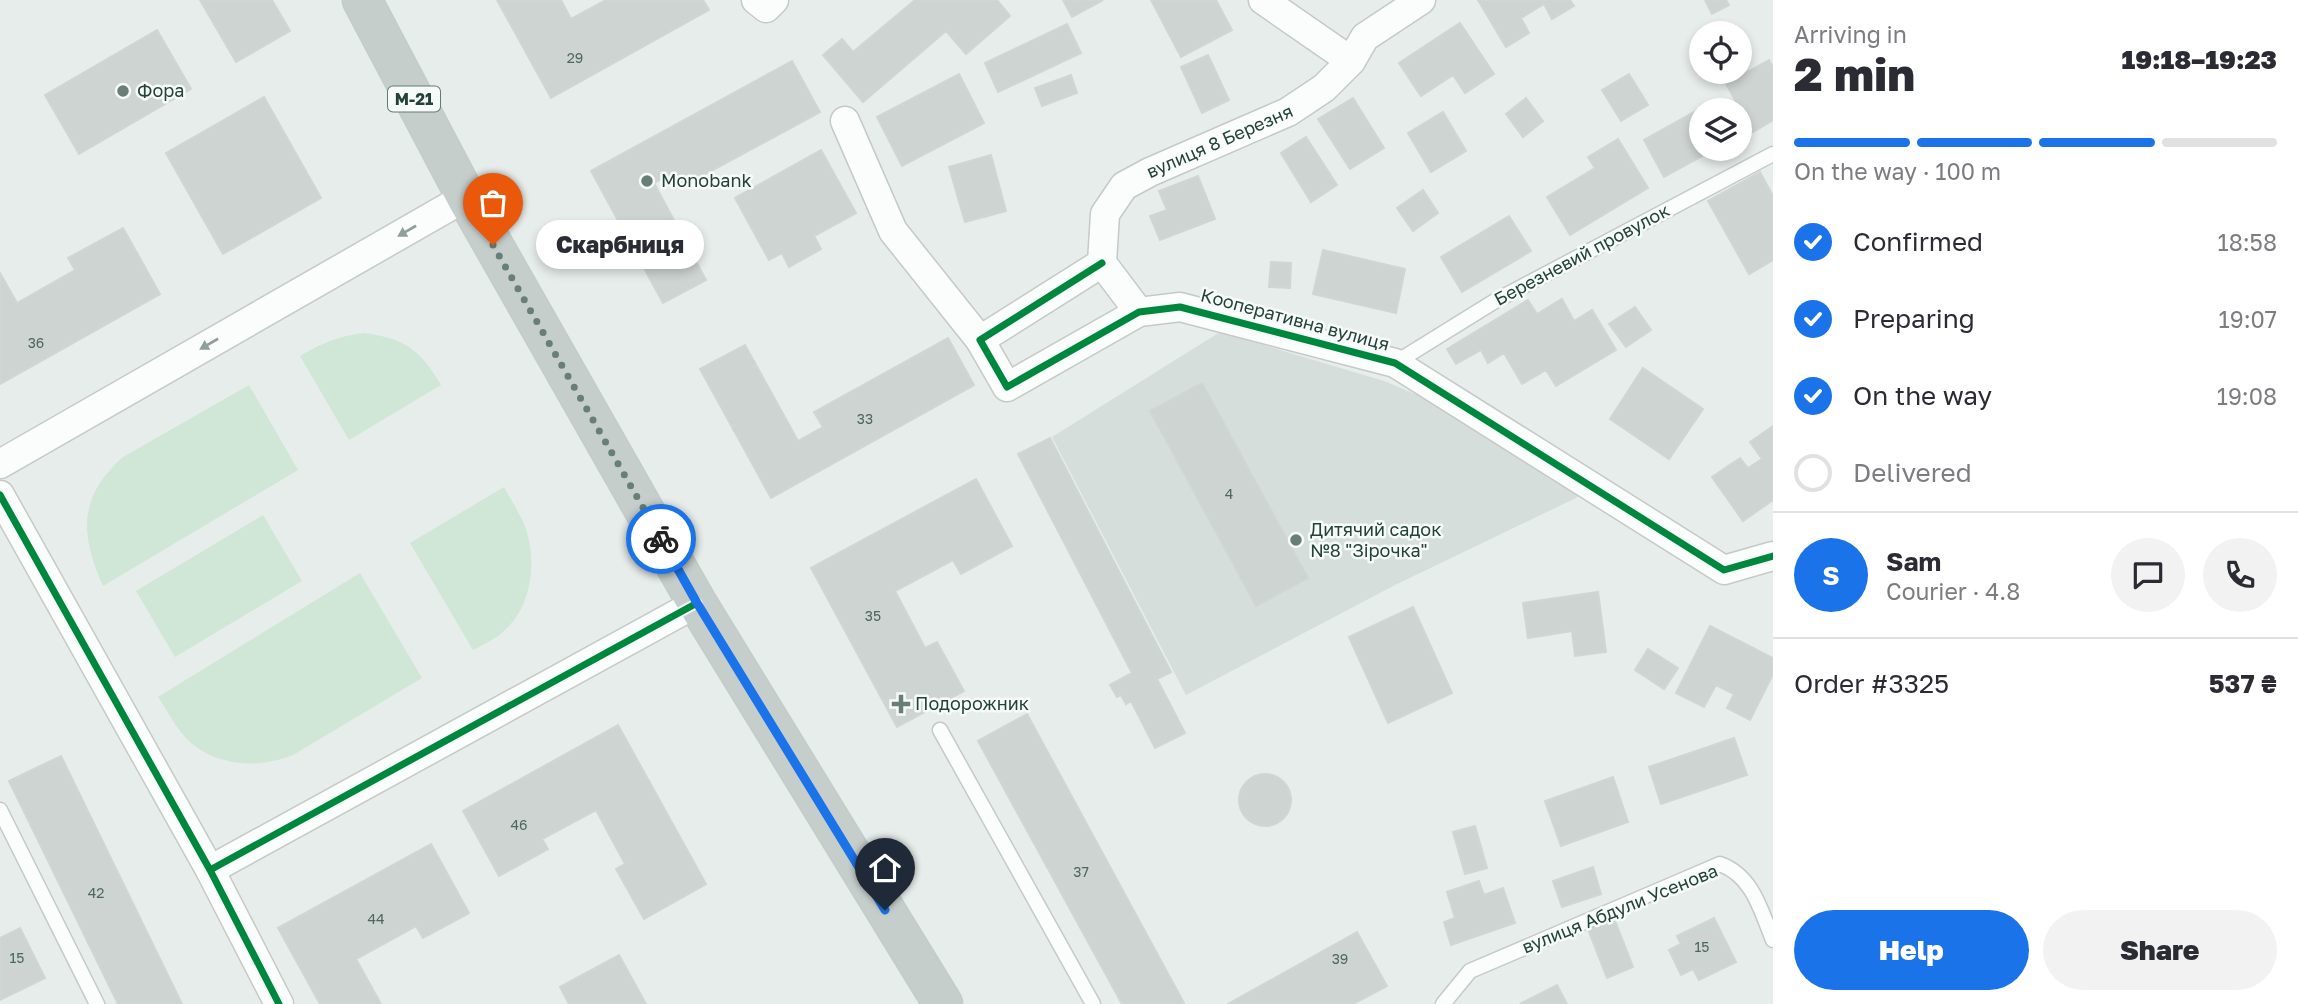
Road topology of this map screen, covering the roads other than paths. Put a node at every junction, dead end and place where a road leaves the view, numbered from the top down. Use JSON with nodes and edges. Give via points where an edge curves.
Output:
{"nodes":[{"id":1,"x":362,"y":0,"type":"edge"},
{"id":2,"x":1263,"y":0,"type":"edge"},
{"id":3,"x":1421,"y":0,"type":"edge"},
{"id":4,"x":1351,"y":61,"type":"junction"},
{"id":5,"x":845,"y":121,"type":"dead end"},
{"id":6,"x":1773,"y":154,"type":"edge"},
{"id":7,"x":466,"y":197,"type":"junction"},
{"id":8,"x":1102,"y":263,"type":"junction"},
{"id":9,"x":1139,"y":312,"type":"junction"},
{"id":10,"x":980,"y":340,"type":"junction"},
{"id":11,"x":1395,"y":363,"type":"junction"},
{"id":12,"x":0,"y":464,"type":"edge"},
{"id":13,"x":0,"y":495,"type":"edge"},
{"id":14,"x":1773,"y":556,"type":"edge"},
{"id":15,"x":697,"y":603,"type":"junction"},
{"id":16,"x":940,"y":730,"type":"dead end"},
{"id":17,"x":0,"y":810,"type":"edge"},
{"id":18,"x":210,"y":870,"type":"junction"},
{"id":19,"x":1773,"y":940,"type":"edge"},
{"id":20,"x":97,"y":1004,"type":"edge"},
{"id":21,"x":279,"y":1004,"type":"edge"},
{"id":22,"x":943,"y":1004,"type":"edge"},
{"id":23,"x":1093,"y":1004,"type":"edge"},
{"id":24,"x":1443,"y":1004,"type":"edge"}],
"edges":[{"from":1,"to":7,"type":"highway","number":"М-21"},
{"from":2,"to":4,"type":"street"},
{"from":3,"to":4,"type":"street","name":"вулиця 8 Березня","via":[[1365,37]]},
{"from":4,"to":8,"type":"street","name":"вулиця 8 Березня","via":[[1324,89],[1287,112],[1125,186],[1105,214]]},
{"from":5,"to":10,"type":"street","via":[[893,231]]},
{"from":6,"to":11,"type":"lane","name":"Березневий провулок","via":[[1496,301]]},
{"from":7,"to":12,"type":"street","one_way":true},
{"from":7,"to":15,"type":"highway","number":"М-21"},
{"from":8,"to":9,"type":"street"},
{"from":8,"to":10,"type":"street"},
{"from":9,"to":10,"type":"street","name":"Кооперативна вулиця","via":[[1007,387]]},
{"from":9,"to":11,"type":"street","name":"Кооперативна вулиця","via":[[1180,307]]},
{"from":11,"to":14,"type":"street","name":"Кооперативна вулиця","via":[[1724,570]]},
{"from":13,"to":18,"type":"street"},
{"from":15,"to":18,"type":"street"},
{"from":15,"to":22,"type":"highway","number":"М-21"},
{"from":16,"to":23,"type":"lane"},
{"from":17,"to":20,"type":"lane"},
{"from":18,"to":21,"type":"street"},
{"from":19,"to":24,"type":"lane","name":"вулиця Абдули Усенова","via":[[1748,883],[1734,869],[1720,864],[1470,971]]}]}
